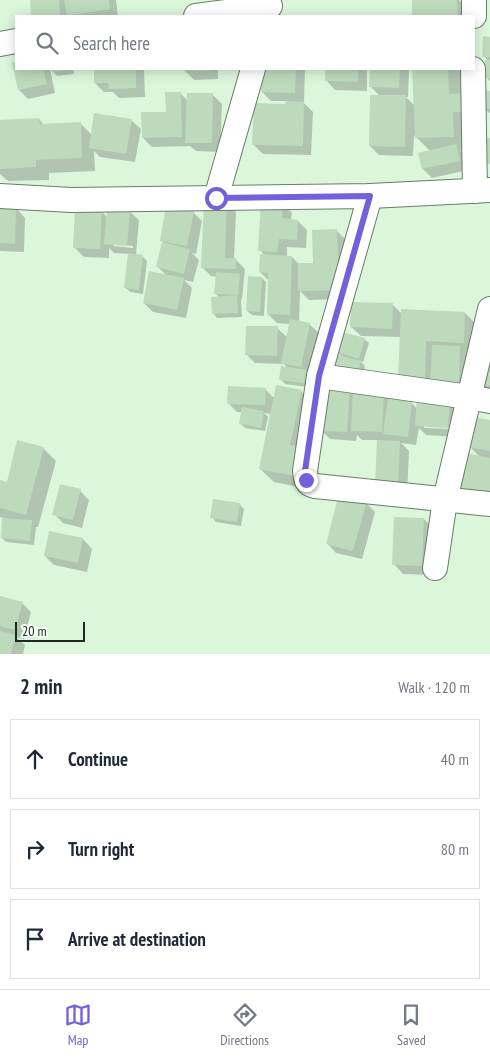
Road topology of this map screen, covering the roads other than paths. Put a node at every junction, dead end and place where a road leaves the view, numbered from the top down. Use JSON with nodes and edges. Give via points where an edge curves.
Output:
{"nodes":[{"id":1,"x":474,"y":0,"type":"edge"},
{"id":2,"x":271,"y":11,"type":"edge"},
{"id":3,"x":211,"y":15,"type":"edge"},
{"id":4,"x":474,"y":15,"type":"edge"},
{"id":5,"x":15,"y":42,"type":"edge"},
{"id":6,"x":0,"y":44,"type":"edge"},
{"id":7,"x":253,"y":70,"type":"edge"},
{"id":8,"x":473,"y":70,"type":"edge"},
{"id":9,"x":482,"y":190,"type":"edge"},
{"id":10,"x":0,"y":196,"type":"edge"},
{"id":11,"x":370,"y":196,"type":"junction"},
{"id":12,"x":216,"y":198,"type":"junction"},
{"id":13,"x":490,"y":309,"type":"edge"},
{"id":14,"x":319,"y":376,"type":"junction"},
{"id":15,"x":480,"y":399,"type":"edge"},
{"id":16,"x":446,"y":500,"type":"junction"},
{"id":17,"x":490,"y":504,"type":"edge"},
{"id":18,"x":435,"y":568,"type":"dead end"}],
"edges":[{"from":1,"to":4,"type":"street"},
{"from":2,"to":3,"type":"street"},
{"from":5,"to":6,"type":"street"},
{"from":7,"to":12,"type":"street"},
{"from":8,"to":9,"type":"street"},
{"from":9,"to":11,"type":"street"},
{"from":10,"to":12,"type":"street","via":[[72,200]]},
{"from":11,"to":12,"type":"street"},
{"from":11,"to":14,"type":"street"},
{"from":13,"to":15,"type":"street"},
{"from":14,"to":15,"type":"street"},
{"from":14,"to":16,"type":"street","via":[[305,471],[310,485]]},
{"from":15,"to":16,"type":"street"},
{"from":16,"to":17,"type":"street"},
{"from":16,"to":18,"type":"street"}]}
